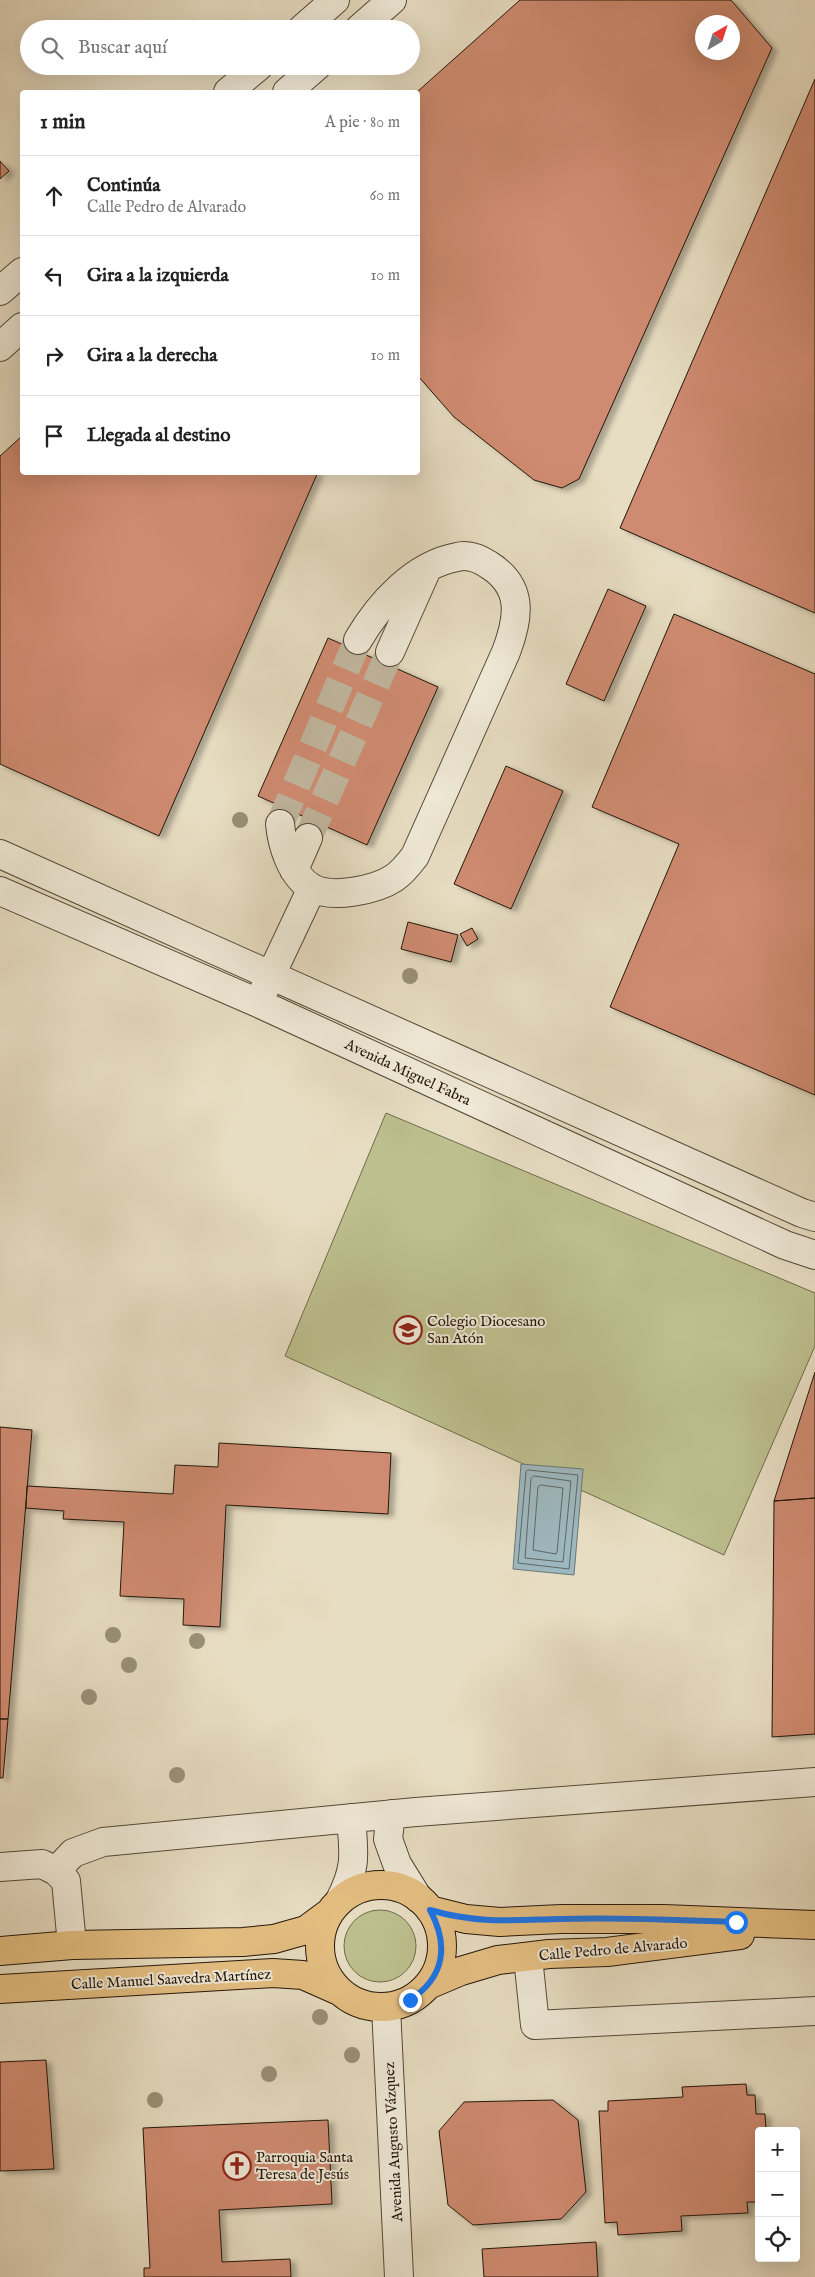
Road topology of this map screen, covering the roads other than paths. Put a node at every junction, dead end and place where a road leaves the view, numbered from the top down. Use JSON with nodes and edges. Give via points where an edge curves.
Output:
{"nodes":[{"id":1,"x":335,"y":0,"type":"edge"},
{"id":2,"x":392,"y":0,"type":"edge"},
{"id":3,"x":312,"y":20,"type":"edge"},
{"id":4,"x":369,"y":20,"type":"edge"},
{"id":5,"x":248,"y":75,"type":"edge"},
{"id":6,"x":307,"y":75,"type":"edge"},
{"id":7,"x":230,"y":90,"type":"edge"},
{"id":8,"x":289,"y":90,"type":"edge"},
{"id":9,"x":20,"y":274,"type":"edge"},
{"id":10,"x":0,"y":291,"type":"edge"},
{"id":11,"x":20,"y":329,"type":"edge"},
{"id":12,"x":0,"y":347,"type":"edge"},
{"id":13,"x":427,"y":568,"type":"junction"},
{"id":14,"x":358,"y":640,"type":"tunnel mouth"},
{"id":15,"x":390,"y":652,"type":"tunnel mouth"},
{"id":16,"x":280,"y":824,"type":"tunnel mouth"},
{"id":17,"x":308,"y":838,"type":"tunnel mouth"},
{"id":18,"x":0,"y":854,"type":"edge"},
{"id":19,"x":303,"y":879,"type":"junction"},
{"id":20,"x":0,"y":891,"type":"edge"},
{"id":21,"x":272,"y":974,"type":"junction"},
{"id":22,"x":258,"y":1003,"type":"junction"},
{"id":23,"x":815,"y":1217,"type":"edge"},
{"id":24,"x":815,"y":1255,"type":"edge"},
{"id":25,"x":815,"y":1782,"type":"edge"},
{"id":26,"x":391,"y":1814,"type":"junction"},
{"id":27,"x":351,"y":1818,"type":"junction"},
{"id":28,"x":0,"y":1867,"type":"edge"},
{"id":29,"x":56,"y":1871,"type":"junction"},
{"id":30,"x":424,"y":1904,"type":"junction"},
{"id":31,"x":335,"y":1906,"type":"junction"},
{"id":32,"x":808,"y":1925,"type":"edge"},
{"id":33,"x":72,"y":1945,"type":"junction"},
{"id":34,"x":0,"y":1950,"type":"edge"},
{"id":35,"x":528,"y":1957,"type":"junction"},
{"id":36,"x":428,"y":1985,"type":"junction"},
{"id":37,"x":0,"y":1990,"type":"edge"},
{"id":38,"x":339,"y":1991,"type":"junction"},
{"id":39,"x":386,"y":2007,"type":"junction"},
{"id":40,"x":815,"y":2011,"type":"edge"},
{"id":41,"x":399,"y":2277,"type":"edge"}],
"edges":[{"from":1,"to":3,"type":"street"},
{"from":2,"to":4,"type":"street"},
{"from":5,"to":7,"type":"street"},
{"from":6,"to":8,"type":"street"},
{"from":9,"to":10,"type":"street"},
{"from":11,"to":12,"type":"street"},
{"from":13,"to":14,"type":"street","via":[[394,592]]},
{"from":13,"to":15,"type":"street"},
{"from":13,"to":19,"type":"street","via":[[458,556],[479,558],[499,571],[512,588],[515,628],[415,856],[405,869],[374,888],[334,893]]},
{"from":16,"to":19,"type":"street","via":[[282,839]]},
{"from":17,"to":19,"type":"street"},
{"from":18,"to":21,"type":"street"},
{"from":19,"to":21,"type":"street"},
{"from":20,"to":22,"type":"street","name":"Avenida Miguel Fabra"},
{"from":21,"to":22,"type":"street"},
{"from":21,"to":23,"type":"street"},
{"from":22,"to":24,"type":"street","name":"Avenida Miguel Fabra","via":[[785,1245]]},
{"from":25,"to":26,"type":"street"},
{"from":26,"to":27,"type":"street"},
{"from":26,"to":30,"type":"street","via":[[388,1839],[397,1864]]},
{"from":27,"to":29,"type":"street","via":[[103,1842],[73,1852]]},
{"from":27,"to":31,"type":"street","via":[[354,1860],[350,1879]]},
{"from":28,"to":29,"type":"street","via":[[42,1864]]},
{"from":29,"to":33,"type":"street","via":[[66,1881]]},
{"from":30,"to":31,"type":"main road","via":[[403,1890],[387,1885],[362,1888]]},
{"from":30,"to":32,"type":"main road","name":"Calle Pedro de Alvarado","via":[[455,1917],[500,1922],[655,1919]]},
{"from":30,"to":36,"type":"main road","via":[[438,1924],[442,1940],[437,1971]]},
{"from":31,"to":33,"type":"main road","via":[[306,1930],[274,1939]]},
{"from":31,"to":38,"type":"main road","via":[[322,1928],[319,1945],[321,1962]]},
{"from":32,"to":35,"type":"main road","name":"Calle Pedro de Alvarado","via":[[672,1945]]},
{"from":33,"to":34,"type":"main road"},
{"from":35,"to":36,"type":"main road","name":"Calle Pedro de Alvarado","via":[[498,1960]]},
{"from":35,"to":40,"type":"street","via":[[535,2025]]},
{"from":36,"to":39,"type":"main road","via":[[410,2000]]},
{"from":37,"to":38,"type":"main road","name":"Calle Manuel Saavedra Martínez","via":[[273,1973],[303,1975]]},
{"from":38,"to":39,"type":"main road","via":[[356,2003]]},
{"from":39,"to":41,"type":"street","name":"Avenida Augusto Vázquez"}]}
